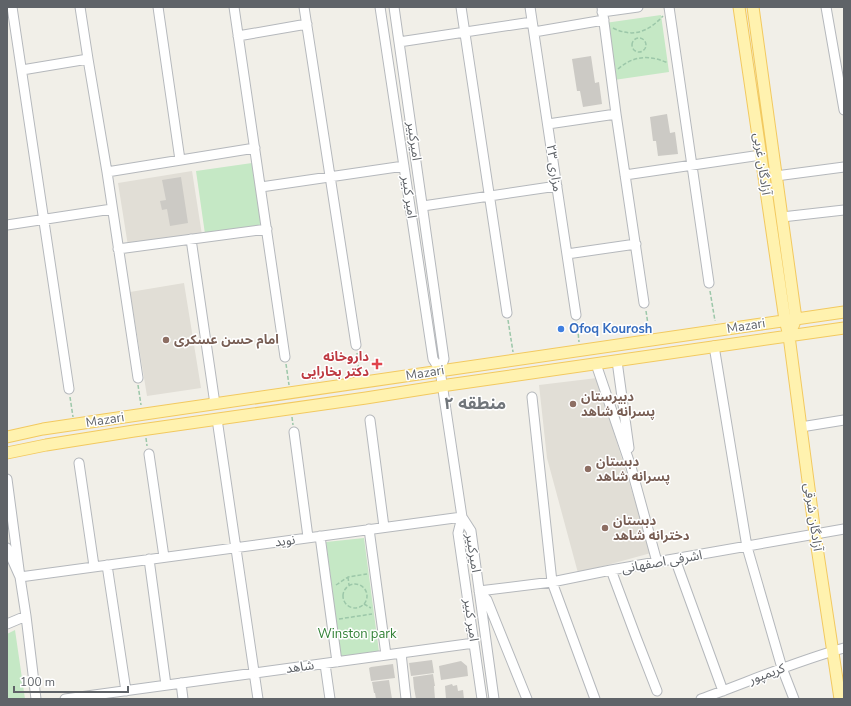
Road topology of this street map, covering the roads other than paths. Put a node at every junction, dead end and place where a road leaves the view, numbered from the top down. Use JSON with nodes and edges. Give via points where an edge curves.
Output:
{"nodes":[{"id":1,"x":12,"y":7,"type":"edge"},
{"id":2,"x":80,"y":7,"type":"edge"},
{"id":3,"x":158,"y":7,"type":"edge"},
{"id":4,"x":234,"y":7,"type":"edge"},
{"id":5,"x":304,"y":7,"type":"edge"},
{"id":6,"x":380,"y":7,"type":"edge"},
{"id":7,"x":394,"y":7,"type":"edge"},
{"id":8,"x":461,"y":7,"type":"edge"},
{"id":9,"x":530,"y":7,"type":"edge"},
{"id":10,"x":638,"y":7,"type":"edge"},
{"id":11,"x":739,"y":7,"type":"edge"},
{"id":12,"x":753,"y":7,"type":"edge"},
{"id":13,"x":826,"y":7,"type":"edge"},
{"id":14,"x":666,"y":9,"type":"edge"},
{"id":15,"x":603,"y":13,"type":"edge"},
{"id":16,"x":307,"y":24,"type":"junction"},
{"id":17,"x":533,"y":27,"type":"junction"},
{"id":18,"x":465,"y":32,"type":"junction"},
{"id":19,"x":238,"y":36,"type":"junction"},
{"id":20,"x":399,"y":42,"type":"junction"},
{"id":21,"x":88,"y":59,"type":"junction"},
{"id":22,"x":22,"y":70,"type":"junction"},
{"id":23,"x":767,"y":107,"type":"junction"},
{"id":24,"x":754,"y":108,"type":"junction"},
{"id":25,"x":409,"y":110,"type":"junction"},
{"id":26,"x":844,"y":110,"type":"edge"},
{"id":27,"x":396,"y":112,"type":"junction"},
{"id":28,"x":616,"y":114,"type":"junction"},
{"id":29,"x":548,"y":124,"type":"junction"},
{"id":30,"x":255,"y":148,"type":"junction"},
{"id":31,"x":761,"y":155,"type":"junction"},
{"id":32,"x":180,"y":160,"type":"junction"},
{"id":33,"x":692,"y":165,"type":"junction"},
{"id":34,"x":404,"y":166,"type":"junction"},
{"id":35,"x":844,"y":167,"type":"edge"},
{"id":36,"x":107,"y":172,"type":"junction"},
{"id":37,"x":625,"y":175,"type":"junction"},
{"id":38,"x":776,"y":176,"type":"junction"},
{"id":39,"x":330,"y":177,"type":"junction"},
{"id":40,"x":557,"y":186,"type":"junction"},
{"id":41,"x":261,"y":187,"type":"junction"},
{"id":42,"x":489,"y":196,"type":"junction"},
{"id":43,"x":423,"y":206,"type":"junction"},
{"id":44,"x":112,"y":209,"type":"junction"},
{"id":45,"x":844,"y":210,"type":"edge"},
{"id":46,"x":782,"y":216,"type":"junction"},
{"id":47,"x":44,"y":219,"type":"junction"},
{"id":48,"x":7,"y":224,"type":"edge"},
{"id":49,"x":267,"y":228,"type":"junction"},
{"id":50,"x":191,"y":239,"type":"junction"},
{"id":51,"x":636,"y":244,"type":"junction"},
{"id":52,"x":118,"y":249,"type":"junction"},
{"id":53,"x":567,"y":254,"type":"junction"},
{"id":54,"x":709,"y":283,"type":"road end"},
{"id":55,"x":644,"y":303,"type":"road end"},
{"id":56,"x":844,"y":312,"type":"edge"},
{"id":57,"x":507,"y":313,"type":"road end"},
{"id":58,"x":576,"y":315,"type":"road end"},
{"id":59,"x":791,"y":320,"type":"junction"},
{"id":60,"x":844,"y":328,"type":"edge"},
{"id":61,"x":789,"y":336,"type":"junction"},
{"id":62,"x":356,"y":345,"type":"road end"},
{"id":63,"x":714,"y":346,"type":"junction"},
{"id":64,"x":285,"y":357,"type":"road end"},
{"id":65,"x":617,"y":361,"type":"junction"},
{"id":66,"x":596,"y":364,"type":"junction"},
{"id":67,"x":440,"y":370,"type":"junction"},
{"id":68,"x":138,"y":378,"type":"road end"},
{"id":69,"x":442,"y":386,"type":"junction"},
{"id":70,"x":69,"y":389,"type":"road end"},
{"id":71,"x":532,"y":397,"type":"dead end"},
{"id":72,"x":215,"y":404,"type":"junction"},
{"id":73,"x":137,"y":415,"type":"junction"},
{"id":74,"x":217,"y":419,"type":"junction"},
{"id":75,"x":370,"y":420,"type":"dead end"},
{"id":76,"x":844,"y":420,"type":"edge"},
{"id":77,"x":801,"y":427,"type":"junction"},
{"id":78,"x":139,"y":431,"type":"junction"},
{"id":79,"x":294,"y":432,"type":"road end"},
{"id":80,"x":7,"y":437,"type":"edge"},
{"id":81,"x":7,"y":453,"type":"edge"},
{"id":82,"x":149,"y":454,"type":"road end"},
{"id":83,"x":79,"y":463,"type":"dead end"},
{"id":84,"x":631,"y":467,"type":"junction"},
{"id":85,"x":7,"y":479,"type":"edge"},
{"id":86,"x":462,"y":517,"type":"junction"},
{"id":87,"x":384,"y":527,"type":"junction"},
{"id":88,"x":369,"y":529,"type":"junction"},
{"id":89,"x":844,"y":529,"type":"edge"},
{"id":90,"x":815,"y":534,"type":"junction"},
{"id":91,"x":320,"y":536,"type":"junction"},
{"id":92,"x":308,"y":538,"type":"junction"},
{"id":93,"x":747,"y":546,"type":"junction"},
{"id":94,"x":236,"y":547,"type":"junction"},
{"id":95,"x":7,"y":548,"type":"edge"},
{"id":96,"x":164,"y":557,"type":"junction"},
{"id":97,"x":149,"y":559,"type":"junction"},
{"id":98,"x":675,"y":559,"type":"junction"},
{"id":99,"x":657,"y":562,"type":"junction"},
{"id":100,"x":107,"y":565,"type":"junction"},
{"id":101,"x":94,"y":566,"type":"junction"},
{"id":102,"x":611,"y":570,"type":"junction"},
{"id":103,"x":20,"y":577,"type":"junction"},
{"id":104,"x":552,"y":582,"type":"junction"},
{"id":105,"x":479,"y":591,"type":"junction"},
{"id":106,"x":26,"y":616,"type":"junction"},
{"id":107,"x":7,"y":624,"type":"edge"},
{"id":108,"x":474,"y":643,"type":"junction"},
{"id":109,"x":839,"y":650,"type":"edge"},
{"id":110,"x":401,"y":653,"type":"junction"},
{"id":111,"x":386,"y":655,"type":"junction"},
{"id":112,"x":337,"y":662,"type":"junction"},
{"id":113,"x":325,"y":664,"type":"junction"},
{"id":114,"x":782,"y":668,"type":"junction"},
{"id":115,"x":254,"y":673,"type":"junction"},
{"id":116,"x":181,"y":683,"type":"junction"},
{"id":117,"x":166,"y":685,"type":"junction"},
{"id":118,"x":126,"y":691,"type":"junction"},
{"id":119,"x":657,"y":691,"type":"dead end"},
{"id":120,"x":723,"y":691,"type":"junction"},
{"id":121,"x":113,"y":696,"type":"edge"},
{"id":122,"x":36,"y":699,"type":"edge"},
{"id":123,"x":65,"y":699,"type":"edge"},
{"id":124,"x":183,"y":699,"type":"edge"},
{"id":125,"x":258,"y":699,"type":"edge"},
{"id":126,"x":330,"y":699,"type":"edge"},
{"id":127,"x":406,"y":699,"type":"edge"},
{"id":128,"x":482,"y":699,"type":"edge"},
{"id":129,"x":494,"y":699,"type":"edge"},
{"id":130,"x":527,"y":699,"type":"edge"},
{"id":131,"x":595,"y":699,"type":"edge"},
{"id":132,"x":701,"y":699,"type":"edge"},
{"id":133,"x":794,"y":699,"type":"edge"},
{"id":134,"x":840,"y":699,"type":"edge"}],
"edges":[{"from":1,"to":22,"type":"street"},
{"from":2,"to":21,"type":"street"},
{"from":3,"to":32,"type":"street"},
{"from":4,"to":19,"type":"street"},
{"from":5,"to":16,"type":"street"},
{"from":6,"to":27,"type":"street","name":"امیر کبیر"},
{"from":7,"to":20,"type":"street","name":"امیرکبیر"},
{"from":8,"to":18,"type":"street"},
{"from":9,"to":17,"type":"street","name":"مزاری ۲۳"},
{"from":10,"to":15,"type":"street"},
{"from":11,"to":24,"type":"main road","name":"آزادگان غربی"},
{"from":12,"to":23,"type":"main road","name":"آزادگان غربی"},
{"from":13,"to":26,"type":"street"},
{"from":14,"to":33,"type":"street"},
{"from":15,"to":17,"type":"street"},
{"from":15,"to":28,"type":"street"},
{"from":16,"to":19,"type":"street"},
{"from":16,"to":39,"type":"street"},
{"from":17,"to":18,"type":"street"},
{"from":17,"to":29,"type":"street","name":"مزاری ۲۳"},
{"from":18,"to":20,"type":"street"},
{"from":18,"to":42,"type":"street"},
{"from":19,"to":30,"type":"street"},
{"from":20,"to":25,"type":"street","name":"امیرکبیر"},
{"from":21,"to":22,"type":"street"},
{"from":21,"to":36,"type":"street"},
{"from":22,"to":47,"type":"street"},
{"from":23,"to":24,"type":"main road"},
{"from":23,"to":38,"type":"main road","name":"آزادگان غربی"},
{"from":24,"to":31,"type":"main road","name":"آزادگان غربی"},
{"from":25,"to":27,"type":"street"},
{"from":25,"to":43,"type":"street","name":"امیرکبیر"},
{"from":27,"to":34,"type":"street","name":"امیر کبیر"},
{"from":28,"to":29,"type":"street"},
{"from":28,"to":37,"type":"street"},
{"from":29,"to":40,"type":"street","name":"مزاری ۲۳"},
{"from":30,"to":32,"type":"street"},
{"from":30,"to":41,"type":"street"},
{"from":31,"to":33,"type":"street"},
{"from":31,"to":59,"type":"main road","name":"آزادگان غربی"},
{"from":32,"to":36,"type":"street"},
{"from":33,"to":37,"type":"street"},
{"from":33,"to":54,"type":"street"},
{"from":34,"to":39,"type":"street"},
{"from":34,"to":67,"type":"street","name":"امیر کبیر","via":[[433,359]]},
{"from":35,"to":38,"type":"street"},
{"from":36,"to":44,"type":"street"},
{"from":37,"to":51,"type":"street"},
{"from":38,"to":46,"type":"main road","name":"آزادگان غربی"},
{"from":39,"to":41,"type":"street"},
{"from":39,"to":62,"type":"street"},
{"from":40,"to":42,"type":"street"},
{"from":40,"to":53,"type":"street","name":"مزاری ۲۳"},
{"from":41,"to":49,"type":"street"},
{"from":42,"to":43,"type":"street"},
{"from":42,"to":57,"type":"street"},
{"from":43,"to":67,"type":"street","name":"امیرکبیر","via":[[444,359]]},
{"from":44,"to":47,"type":"street"},
{"from":44,"to":52,"type":"street"},
{"from":45,"to":46,"type":"street"},
{"from":46,"to":59,"type":"main road","name":"آزادگان غربی"},
{"from":47,"to":48,"type":"street"},
{"from":47,"to":70,"type":"street"},
{"from":49,"to":50,"type":"street"},
{"from":49,"to":64,"type":"street"},
{"from":50,"to":52,"type":"street"},
{"from":50,"to":72,"type":"street"},
{"from":51,"to":53,"type":"street"},
{"from":51,"to":55,"type":"street"},
{"from":52,"to":68,"type":"street"},
{"from":53,"to":58,"type":"street","name":"مزاری ۲۳"},
{"from":56,"to":59,"type":"main road","name":"Mazari"},
{"from":59,"to":61,"type":"main road","name":"آزادگان شرقی"},
{"from":59,"to":67,"type":"main road","name":"Mazari"},
{"from":60,"to":61,"type":"main road","name":"Mazari"},
{"from":61,"to":63,"type":"main road","name":"Mazari"},
{"from":61,"to":77,"type":"main road","name":"آزادگان شرقی"},
{"from":63,"to":65,"type":"main road","name":"Mazari"},
{"from":63,"to":93,"type":"street"},
{"from":65,"to":66,"type":"main road","name":"Mazari"},
{"from":65,"to":84,"type":"street"},
{"from":66,"to":69,"type":"main road","name":"Mazari"},
{"from":66,"to":84,"type":"street"},
{"from":67,"to":69,"type":"street","name":"امیر کبیر"},
{"from":67,"to":72,"type":"main road","name":"Mazari"},
{"from":69,"to":74,"type":"main road","name":"Mazari"},
{"from":69,"to":86,"type":"street","name":"امیرکبیر"},
{"from":71,"to":104,"type":"street"},
{"from":72,"to":73,"type":"main road","name":"Mazari"},
{"from":73,"to":78,"type":"main road"},
{"from":73,"to":80,"type":"main road","name":"Mazari"},
{"from":74,"to":78,"type":"main road","name":"Mazari"},
{"from":74,"to":94,"type":"street"},
{"from":75,"to":87,"type":"street"},
{"from":76,"to":77,"type":"street"},
{"from":77,"to":90,"type":"main road","name":"آزادگان شرقی"},
{"from":78,"to":81,"type":"main road","name":"Mazari"},
{"from":79,"to":92,"type":"street"},
{"from":82,"to":96,"type":"street"},
{"from":83,"to":101,"type":"street"},
{"from":84,"to":99,"type":"street"},
{"from":85,"to":103,"type":"street"},
{"from":86,"to":87,"type":"street","name":"نوید"},
{"from":86,"to":105,"type":"street","name":"امیرکبیر","via":[[471,531]]},
{"from":86,"to":108,"type":"street","name":"امیر کبیر","via":[[458,533]]},
{"from":87,"to":88,"type":"street","name":"نوید"},
{"from":88,"to":91,"type":"street","name":"نوید"},
{"from":88,"to":111,"type":"street"},
{"from":89,"to":90,"type":"street","name":"اشرفی اصفهانی"},
{"from":90,"to":93,"type":"street","name":"اشرفی اصفهانی"},
{"from":90,"to":109,"type":"main road","name":"آزادگان شرقی"},
{"from":91,"to":92,"type":"street","name":"نوید"},
{"from":91,"to":112,"type":"street"},
{"from":92,"to":94,"type":"street","name":"نوید"},
{"from":93,"to":98,"type":"street","name":"اشرفی اصفهانی"},
{"from":93,"to":114,"type":"street"},
{"from":94,"to":96,"type":"street","name":"نوید"},
{"from":94,"to":115,"type":"street"},
{"from":95,"to":103,"type":"street"},
{"from":96,"to":97,"type":"street","name":"نوید"},
{"from":97,"to":100,"type":"street","name":"نوید"},
{"from":97,"to":117,"type":"street"},
{"from":98,"to":99,"type":"street","name":"اشرفی اصفهانی"},
{"from":98,"to":120,"type":"street"},
{"from":99,"to":102,"type":"street","name":"اشرفی اصفهانی"},
{"from":100,"to":101,"type":"street","name":"نوید"},
{"from":100,"to":118,"type":"street"},
{"from":101,"to":103,"type":"street","name":"نوید"},
{"from":102,"to":104,"type":"street","name":"اشرفی اصفهانی"},
{"from":102,"to":119,"type":"street"},
{"from":103,"to":106,"type":"street"},
{"from":104,"to":105,"type":"street","name":"اشرفی اصفهانی"},
{"from":104,"to":131,"type":"street"},
{"from":105,"to":129,"type":"street","name":"امیرکبیر"},
{"from":105,"to":130,"type":"street","via":[[487,600]]},
{"from":106,"to":107,"type":"street"},
{"from":106,"to":122,"type":"street"},
{"from":108,"to":110,"type":"street","name":"شاهد"},
{"from":108,"to":128,"type":"street","name":"امیر کبیر"},
{"from":109,"to":114,"type":"street","name":"کریمپور"},
{"from":109,"to":134,"type":"main road","name":"آزادگان شرقی"},
{"from":110,"to":111,"type":"street","name":"شاهد"},
{"from":110,"to":127,"type":"street"},
{"from":111,"to":112,"type":"street","name":"شاهد"},
{"from":112,"to":113,"type":"street","name":"شاهد"},
{"from":113,"to":115,"type":"street","name":"شاهد"},
{"from":113,"to":126,"type":"street"},
{"from":114,"to":120,"type":"street","name":"کریمپور"},
{"from":114,"to":133,"type":"street"},
{"from":115,"to":116,"type":"street","name":"شاهد"},
{"from":115,"to":125,"type":"street"},
{"from":116,"to":117,"type":"street","name":"شاهد"},
{"from":116,"to":124,"type":"street"},
{"from":117,"to":118,"type":"street","name":"شاهد"},
{"from":118,"to":121,"type":"street","name":"شاهد"},
{"from":120,"to":132,"type":"street","name":"کریمپور"},
{"from":121,"to":123,"type":"street","name":"شاهد"}]}
